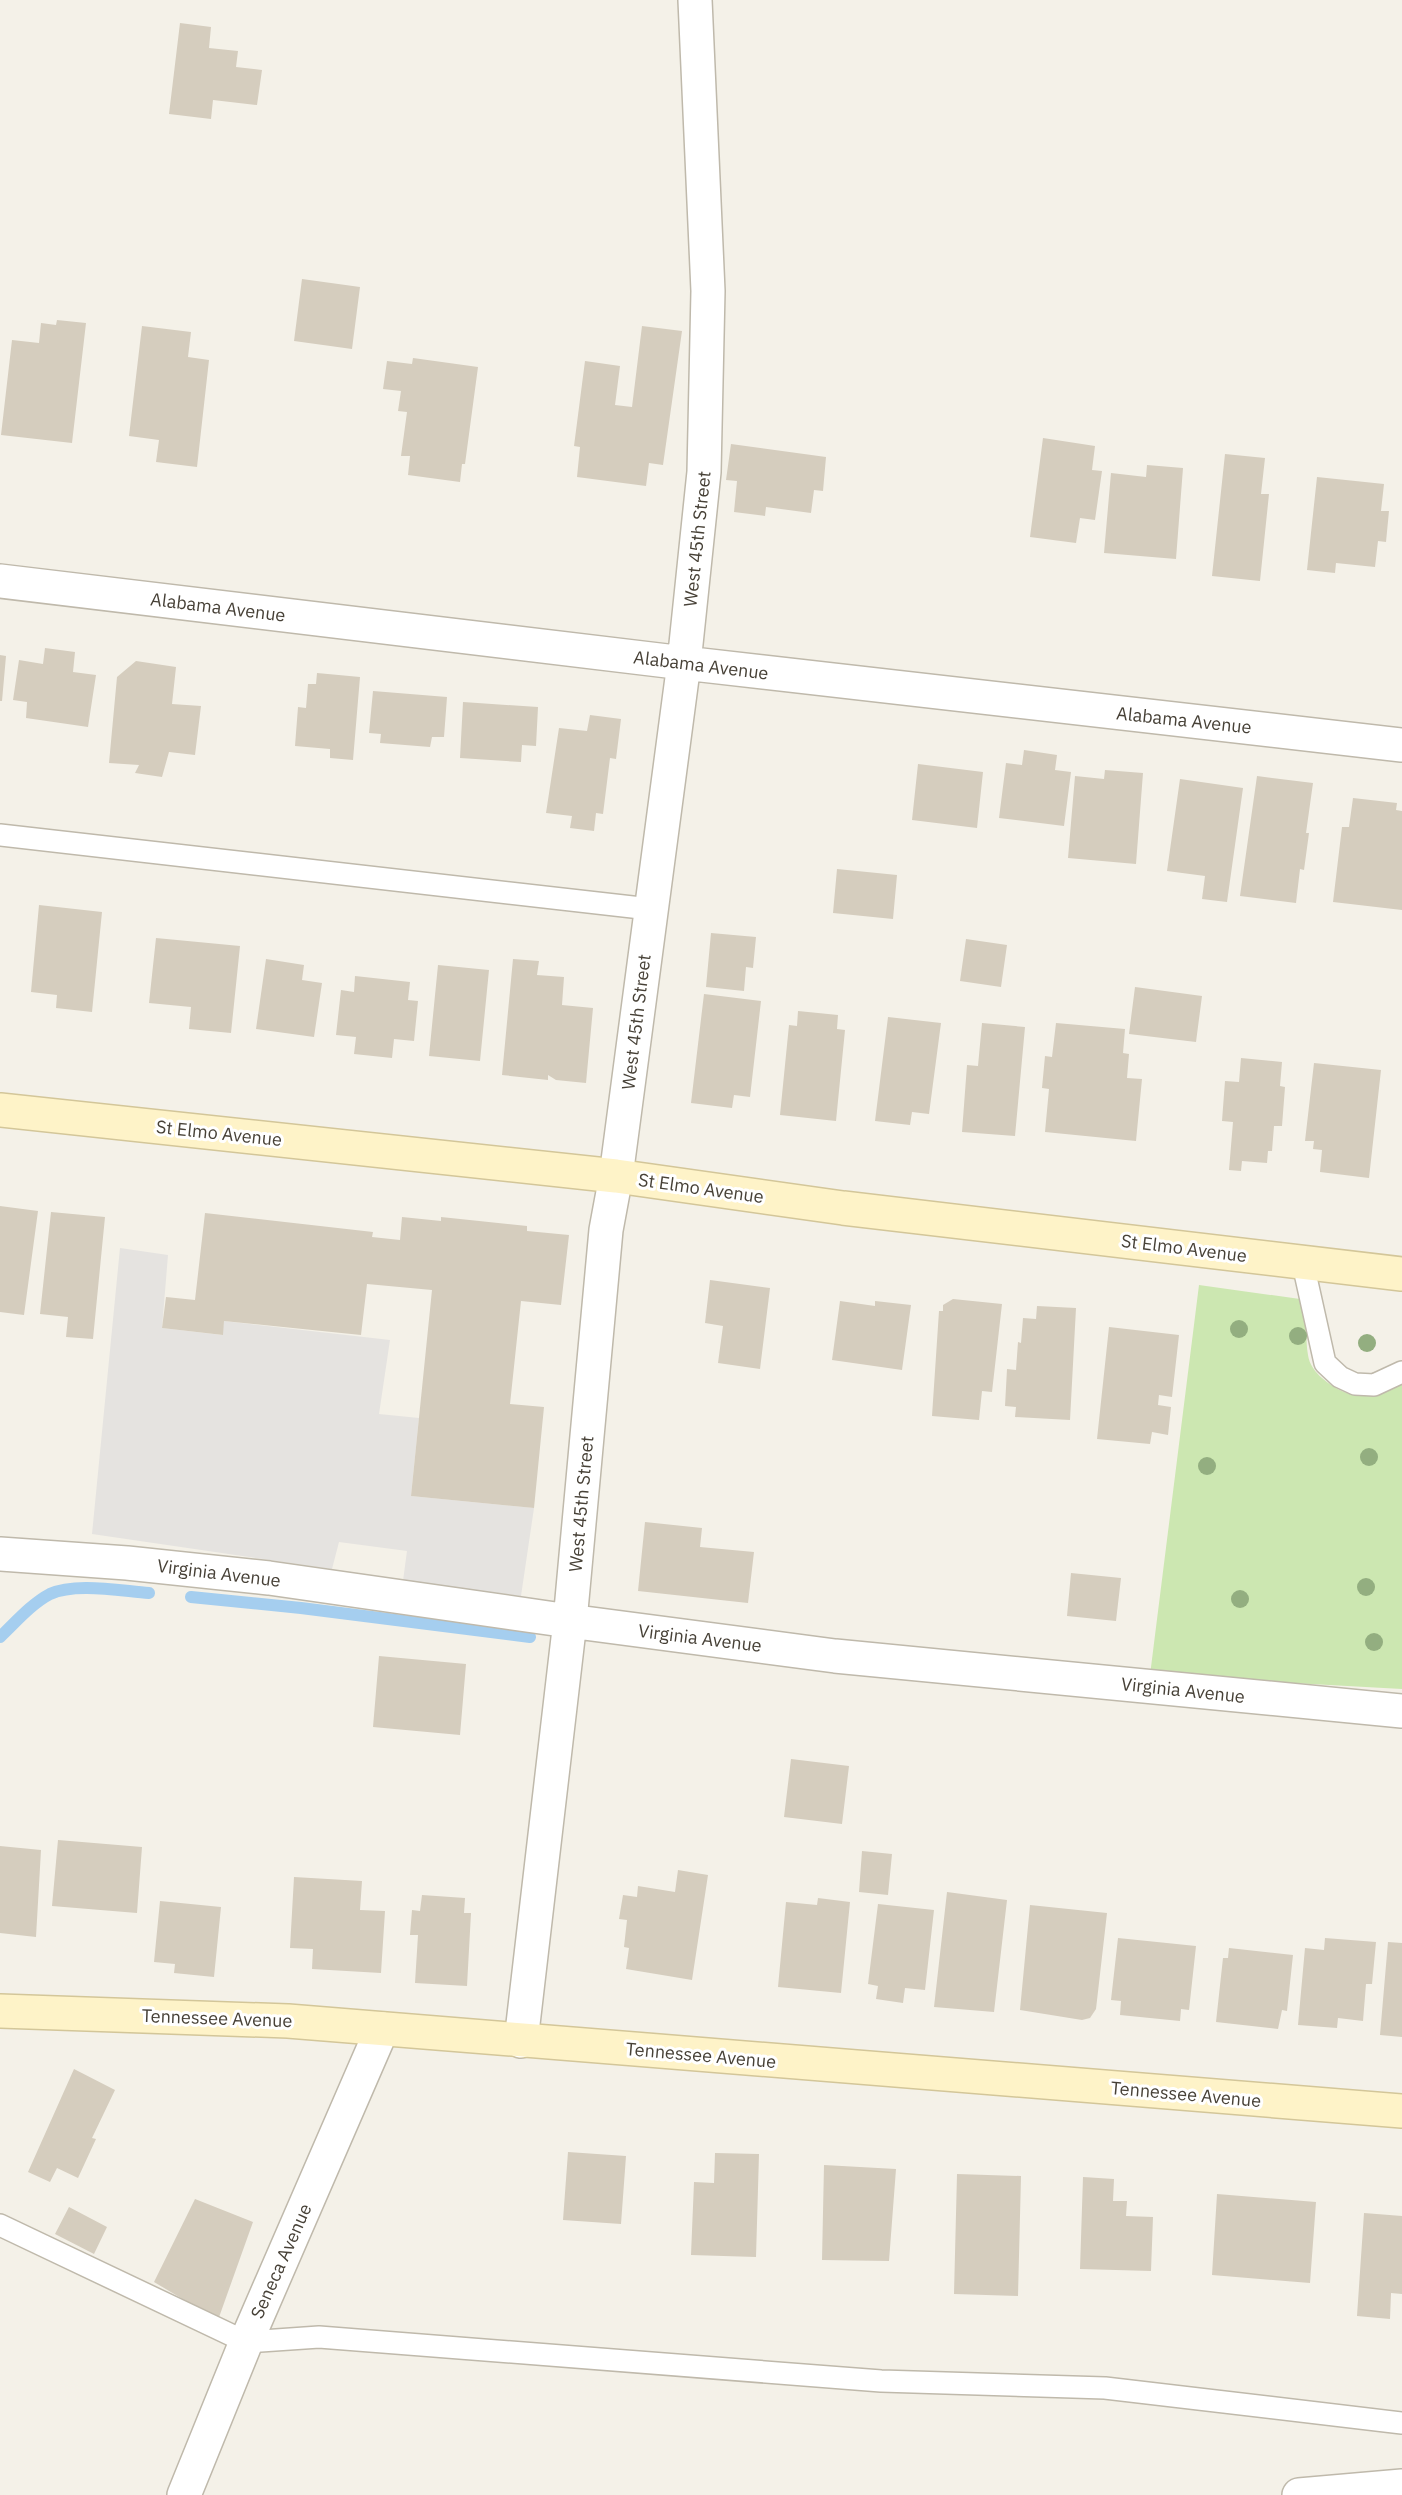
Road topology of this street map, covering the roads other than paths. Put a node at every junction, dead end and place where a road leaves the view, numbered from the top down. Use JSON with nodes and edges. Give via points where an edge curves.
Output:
{"nodes":[{"id":1,"x":695,"y":0,"type":"edge"},
{"id":2,"x":0,"y":581,"type":"edge"},
{"id":3,"x":684,"y":663,"type":"junction"},
{"id":4,"x":1402,"y":745,"type":"edge"},
{"id":5,"x":0,"y":835,"type":"edge"},
{"id":6,"x":650,"y":909,"type":"junction"},
{"id":7,"x":0,"y":1110,"type":"edge"},
{"id":8,"x":616,"y":1176,"type":"junction"},
{"id":9,"x":1303,"y":1264,"type":"junction"},
{"id":10,"x":1402,"y":1274,"type":"edge"},
{"id":11,"x":1402,"y":1372,"type":"edge"},
{"id":12,"x":0,"y":1554,"type":"edge"},
{"id":13,"x":570,"y":1621,"type":"junction"},
{"id":14,"x":1402,"y":1711,"type":"edge"},
{"id":15,"x":0,"y":2011,"type":"edge"},
{"id":16,"x":382,"y":2029,"type":"junction"},
{"id":17,"x":521,"y":2041,"type":"junction"},
{"id":18,"x":1402,"y":2111,"type":"edge"},
{"id":19,"x":0,"y":2225,"type":"edge"},
{"id":20,"x":246,"y":2342,"type":"junction"},
{"id":21,"x":1402,"y":2423,"type":"edge"},
{"id":22,"x":1402,"y":2486,"type":"edge"},
{"id":23,"x":184,"y":2495,"type":"edge"},
{"id":24,"x":1299,"y":2495,"type":"edge"}],
"edges":[{"from":1,"to":3,"type":"street","name":"West 45th Street","via":[[708,302],[704,472]]},
{"from":2,"to":3,"type":"street","name":"Alabama Avenue"},
{"from":3,"to":4,"type":"street","name":"Alabama Avenue"},
{"from":3,"to":6,"type":"street","name":"West 45th Street"},
{"from":5,"to":6,"type":"lane"},
{"from":6,"to":8,"type":"street","name":"West 45th Street"},
{"from":7,"to":8,"type":"main road","name":"St Elmo Avenue"},
{"from":8,"to":9,"type":"main road","name":"St Elmo Avenue"},
{"from":8,"to":13,"type":"street","name":"West 45th Street","via":[[606,1230]]},
{"from":9,"to":10,"type":"main road","name":"St Elmo Avenue"},
{"from":9,"to":11,"type":"lane","via":[[1325,1363],[1340,1377],[1355,1383],[1374,1385]]},
{"from":12,"to":13,"type":"street","name":"Virginia Avenue","via":[[269,1578]]},
{"from":13,"to":14,"type":"street","name":"Virginia Avenue","via":[[835,1656]]},
{"from":13,"to":17,"type":"street","name":"West 45th Street"},
{"from":15,"to":16,"type":"main road","name":"Tennessee Avenue","via":[[288,2021]]},
{"from":16,"to":17,"type":"main road","name":"Tennessee Avenue"},
{"from":16,"to":20,"type":"street","name":"Seneca Avenue"},
{"from":17,"to":18,"type":"main road","name":"Tennessee Avenue"},
{"from":19,"to":20,"type":"lane"},
{"from":20,"to":21,"type":"lane","via":[[319,2337],[881,2381],[1105,2388]]},
{"from":20,"to":23,"type":"street","name":"Seneca Avenue"},
{"from":22,"to":24,"type":"street"}]}
